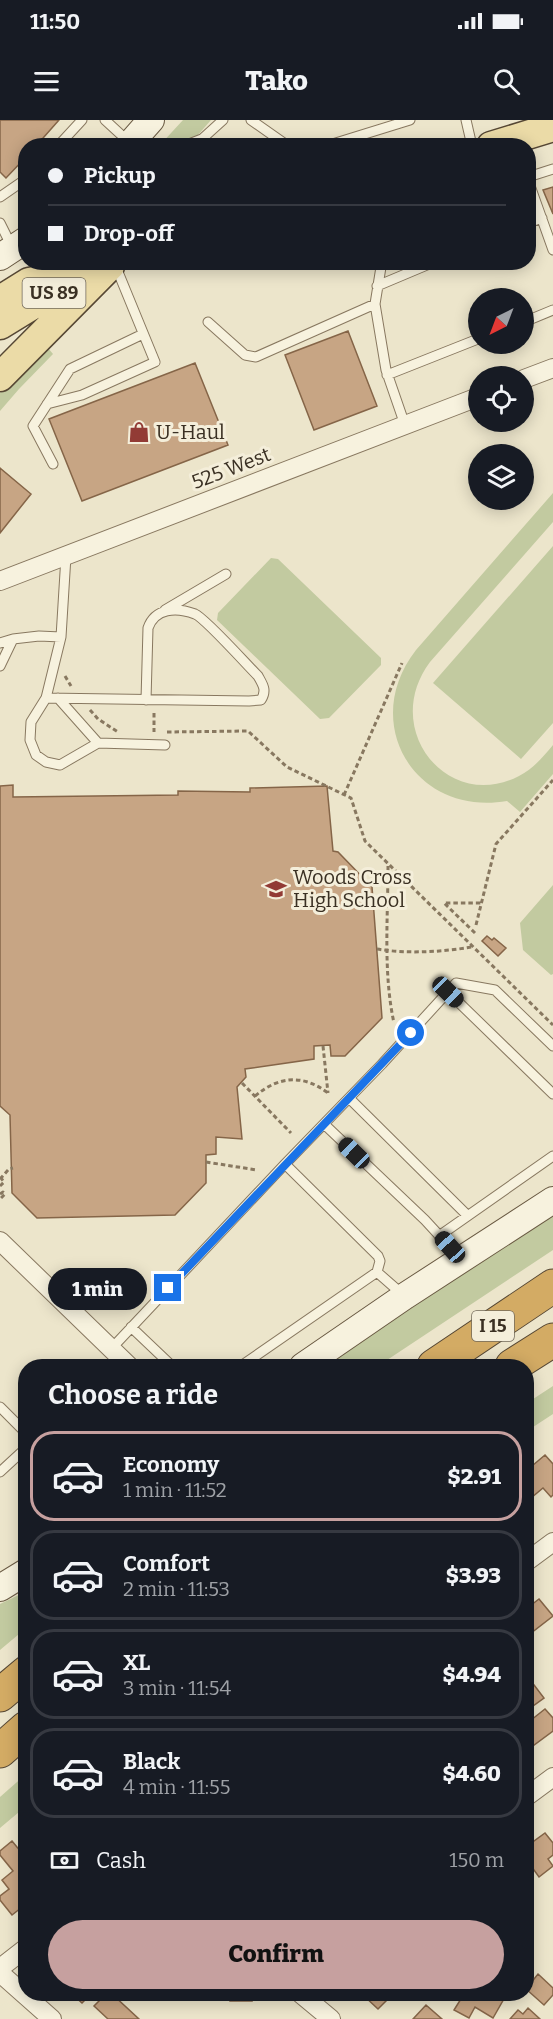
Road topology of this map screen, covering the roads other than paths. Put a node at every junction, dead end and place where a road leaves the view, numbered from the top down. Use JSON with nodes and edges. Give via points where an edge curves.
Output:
{"nodes":[{"id":1,"x":82,"y":120,"type":"edge"},
{"id":2,"x":105,"y":120,"type":"edge"},
{"id":3,"x":151,"y":120,"type":"edge"},
{"id":4,"x":223,"y":120,"type":"edge"},
{"id":5,"x":251,"y":120,"type":"edge"},
{"id":6,"x":410,"y":120,"type":"edge"},
{"id":7,"x":466,"y":120,"type":"edge"},
{"id":8,"x":379,"y":124,"type":"edge"},
{"id":9,"x":553,"y":127,"type":"edge"},
{"id":10,"x":362,"y":135,"type":"junction"},
{"id":11,"x":65,"y":138,"type":"edge"},
{"id":12,"x":123,"y":138,"type":"edge"},
{"id":13,"x":134,"y":138,"type":"edge"},
{"id":14,"x":203,"y":138,"type":"edge"},
{"id":15,"x":273,"y":138,"type":"edge"},
{"id":16,"x":352,"y":138,"type":"edge"},
{"id":17,"x":363,"y":138,"type":"edge"},
{"id":18,"x":470,"y":138,"type":"edge"},
{"id":19,"x":521,"y":138,"type":"edge"},
{"id":20,"x":553,"y":169,"type":"edge"},
{"id":21,"x":536,"y":175,"type":"edge"},
{"id":22,"x":18,"y":185,"type":"edge"},
{"id":23,"x":0,"y":197,"type":"edge"},
{"id":24,"x":536,"y":201,"type":"edge"},
{"id":25,"x":542,"y":218,"type":"junction"},
{"id":26,"x":536,"y":220,"type":"edge"},
{"id":27,"x":0,"y":223,"type":"edge"},
{"id":28,"x":13,"y":249,"type":"edge"},
{"id":29,"x":553,"y":250,"type":"edge"},
{"id":30,"x":86,"y":270,"type":"edge"},
{"id":31,"x":102,"y":270,"type":"edge"},
{"id":32,"x":109,"y":270,"type":"edge"},
{"id":33,"x":117,"y":270,"type":"edge"},
{"id":34,"x":380,"y":270,"type":"edge"},
{"id":35,"x":415,"y":270,"type":"edge"},
{"id":36,"x":377,"y":286,"type":"junction"},
{"id":37,"x":0,"y":300,"type":"edge"},
{"id":38,"x":375,"y":304,"type":"junction"},
{"id":39,"x":553,"y":310,"type":"edge"},
{"id":40,"x":534,"y":318,"type":"edge"},
{"id":41,"x":208,"y":322,"type":"dead end"},
{"id":42,"x":0,"y":325,"type":"edge"},
{"id":43,"x":143,"y":334,"type":"junction"},
{"id":44,"x":468,"y":343,"type":"edge"},
{"id":45,"x":553,"y":368,"type":"edge"},
{"id":46,"x":387,"y":375,"type":"junction"},
{"id":47,"x":534,"y":375,"type":"edge"},
{"id":48,"x":0,"y":377,"type":"edge"},
{"id":49,"x":468,"y":401,"type":"edge"},
{"id":50,"x":47,"y":404,"type":"junction"},
{"id":51,"x":405,"y":425,"type":"junction"},
{"id":52,"x":53,"y":464,"type":"dead end"},
{"id":53,"x":66,"y":556,"type":"junction"},
{"id":54,"x":226,"y":574,"type":"dead end"},
{"id":55,"x":0,"y":581,"type":"edge"},
{"id":56,"x":162,"y":611,"type":"junction"},
{"id":57,"x":61,"y":637,"type":"junction"},
{"id":58,"x":13,"y":639,"type":"junction"},
{"id":59,"x":0,"y":643,"type":"edge"},
{"id":60,"x":0,"y":666,"type":"edge"},
{"id":61,"x":46,"y":698,"type":"junction"},
{"id":62,"x":58,"y":698,"type":"junction"},
{"id":63,"x":146,"y":700,"type":"junction"},
{"id":64,"x":98,"y":743,"type":"junction"},
{"id":65,"x":165,"y":745,"type":"dead end"},
{"id":66,"x":448,"y":992,"type":"junction"},
{"id":67,"x":553,"y":1046,"type":"edge"},
{"id":68,"x":553,"y":1094,"type":"edge"},
{"id":69,"x":349,"y":1098,"type":"junction"},
{"id":70,"x":324,"y":1124,"type":"junction"},
{"id":71,"x":553,"y":1156,"type":"edge"},
{"id":72,"x":285,"y":1164,"type":"junction"},
{"id":73,"x":553,"y":1200,"type":"edge"},
{"id":74,"x":467,"y":1215,"type":"junction"},
{"id":75,"x":440,"y":1236,"type":"junction"},
{"id":76,"x":0,"y":1241,"type":"edge"},
{"id":77,"x":460,"y":1259,"type":"junction"},
{"id":78,"x":377,"y":1272,"type":"junction"},
{"id":79,"x":553,"y":1286,"type":"edge"},
{"id":80,"x":405,"y":1296,"type":"junction"},
{"id":81,"x":131,"y":1327,"type":"junction"},
{"id":82,"x":553,"y":1340,"type":"edge"},
{"id":83,"x":111,"y":1349,"type":"junction"},
{"id":84,"x":122,"y":1359,"type":"edge"},
{"id":85,"x":165,"y":1359,"type":"edge"},
{"id":86,"x":251,"y":1359,"type":"edge"},
{"id":87,"x":313,"y":1359,"type":"edge"},
{"id":88,"x":444,"y":1359,"type":"edge"},
{"id":89,"x":523,"y":1359,"type":"edge"},
{"id":90,"x":0,"y":1407,"type":"edge"},
{"id":91,"x":18,"y":1425,"type":"edge"},
{"id":92,"x":18,"y":1455,"type":"edge"},
{"id":93,"x":0,"y":1472,"type":"edge"},
{"id":94,"x":553,"y":1542,"type":"edge"},
{"id":95,"x":534,"y":1556,"type":"edge"},
{"id":96,"x":18,"y":1577,"type":"edge"},
{"id":97,"x":0,"y":1588,"type":"edge"},
{"id":98,"x":18,"y":1680,"type":"edge"},
{"id":99,"x":0,"y":1695,"type":"edge"},
{"id":100,"x":18,"y":1735,"type":"edge"},
{"id":101,"x":0,"y":1751,"type":"edge"},
{"id":102,"x":553,"y":1777,"type":"edge"},
{"id":103,"x":534,"y":1791,"type":"edge"},
{"id":104,"x":18,"y":1954,"type":"edge"},
{"id":105,"x":0,"y":1968,"type":"edge"},
{"id":106,"x":0,"y":1973,"type":"edge"},
{"id":107,"x":18,"y":1989,"type":"edge"},
{"id":108,"x":32,"y":2001,"type":"edge"},
{"id":109,"x":309,"y":2001,"type":"edge"},
{"id":110,"x":52,"y":2019,"type":"edge"},
{"id":111,"x":331,"y":2019,"type":"edge"}],
"edges":[{"from":1,"to":11,"type":"lane"},
{"from":2,"to":12,"type":"lane"},
{"from":3,"to":13,"type":"street"},
{"from":4,"to":14,"type":"lane"},
{"from":5,"to":15,"type":"lane"},
{"from":6,"to":8,"type":"lane"},
{"from":7,"to":18,"type":"lane"},
{"from":8,"to":10,"type":"lane"},
{"from":9,"to":19,"type":"main road"},
{"from":10,"to":16,"type":"lane"},
{"from":10,"to":17,"type":"lane"},
{"from":20,"to":21,"type":"lane"},
{"from":22,"to":23,"type":"lane"},
{"from":24,"to":25,"type":"lane"},
{"from":25,"to":26,"type":"lane"},
{"from":25,"to":29,"type":"lane"},
{"from":27,"to":28,"type":"lane"},
{"from":30,"to":37,"type":"main road","via":[[29,282]]},
{"from":31,"to":42,"type":"main road","number":"US 89"},
{"from":32,"to":48,"type":"main road"},
{"from":33,"to":43,"type":"lane"},
{"from":34,"to":36,"type":"lane"},
{"from":35,"to":36,"type":"lane"},
{"from":36,"to":38,"type":"lane"},
{"from":38,"to":41,"type":"lane","via":[[256,357],[245,355]]},
{"from":38,"to":46,"type":"lane"},
{"from":39,"to":40,"type":"lane"},
{"from":43,"to":50,"type":"lane","via":[[70,369]]},
{"from":43,"to":50,"type":"lane","via":[[155,362],[82,395]]},
{"from":44,"to":46,"type":"lane"},
{"from":45,"to":47,"type":"street"},
{"from":46,"to":51,"type":"lane"},
{"from":49,"to":51,"type":"street","name":"525 West"},
{"from":50,"to":52,"type":"lane","via":[[33,426]]},
{"from":51,"to":53,"type":"street","name":"525 West"},
{"from":53,"to":55,"type":"street","name":"525 West"},
{"from":53,"to":57,"type":"lane"},
{"from":54,"to":56,"type":"lane"},
{"from":56,"to":63,"type":"lane","via":[[148,628]]},
{"from":56,"to":63,"type":"lane","via":[[196,615],[258,676],[264,694],[261,700],[249,701]]},
{"from":57,"to":58,"type":"lane"},
{"from":57,"to":61,"type":"lane"},
{"from":58,"to":59,"type":"lane"},
{"from":58,"to":60,"type":"lane"},
{"from":61,"to":62,"type":"lane"},
{"from":61,"to":64,"type":"lane","via":[[31,722],[30,740],[36,754],[46,762],[60,765]]},
{"from":62,"to":63,"type":"lane"},
{"from":62,"to":64,"type":"lane"},
{"from":64,"to":65,"type":"lane"},
{"from":66,"to":67,"type":"lane","via":[[456,983],[495,990]]},
{"from":66,"to":68,"type":"lane"},
{"from":66,"to":69,"type":"lane"},
{"from":69,"to":70,"type":"lane"},
{"from":69,"to":74,"type":"lane"},
{"from":70,"to":72,"type":"lane"},
{"from":70,"to":75,"type":"lane"},
{"from":71,"to":74,"type":"lane"},
{"from":72,"to":78,"type":"lane","via":[[378,1256]]},
{"from":72,"to":81,"type":"lane"},
{"from":73,"to":77,"type":"street"},
{"from":74,"to":75,"type":"lane"},
{"from":75,"to":77,"type":"lane"},
{"from":76,"to":83,"type":"street"},
{"from":77,"to":80,"type":"street"},
{"from":78,"to":80,"type":"lane"},
{"from":78,"to":86,"type":"lane"},
{"from":79,"to":88,"type":"highway","number":"I 15"},
{"from":80,"to":87,"type":"street"},
{"from":81,"to":83,"type":"lane"},
{"from":81,"to":85,"type":"lane"},
{"from":82,"to":89,"type":"highway","number":"I 15"},
{"from":83,"to":84,"type":"street"},
{"from":90,"to":91,"type":"lane"},
{"from":92,"to":93,"type":"lane"},
{"from":94,"to":95,"type":"street"},
{"from":96,"to":97,"type":"street"},
{"from":98,"to":99,"type":"highway"},
{"from":100,"to":101,"type":"highway"},
{"from":102,"to":103,"type":"street"},
{"from":104,"to":105,"type":"street"},
{"from":106,"to":107,"type":"street"},
{"from":108,"to":110,"type":"street"},
{"from":109,"to":111,"type":"street"}]}
